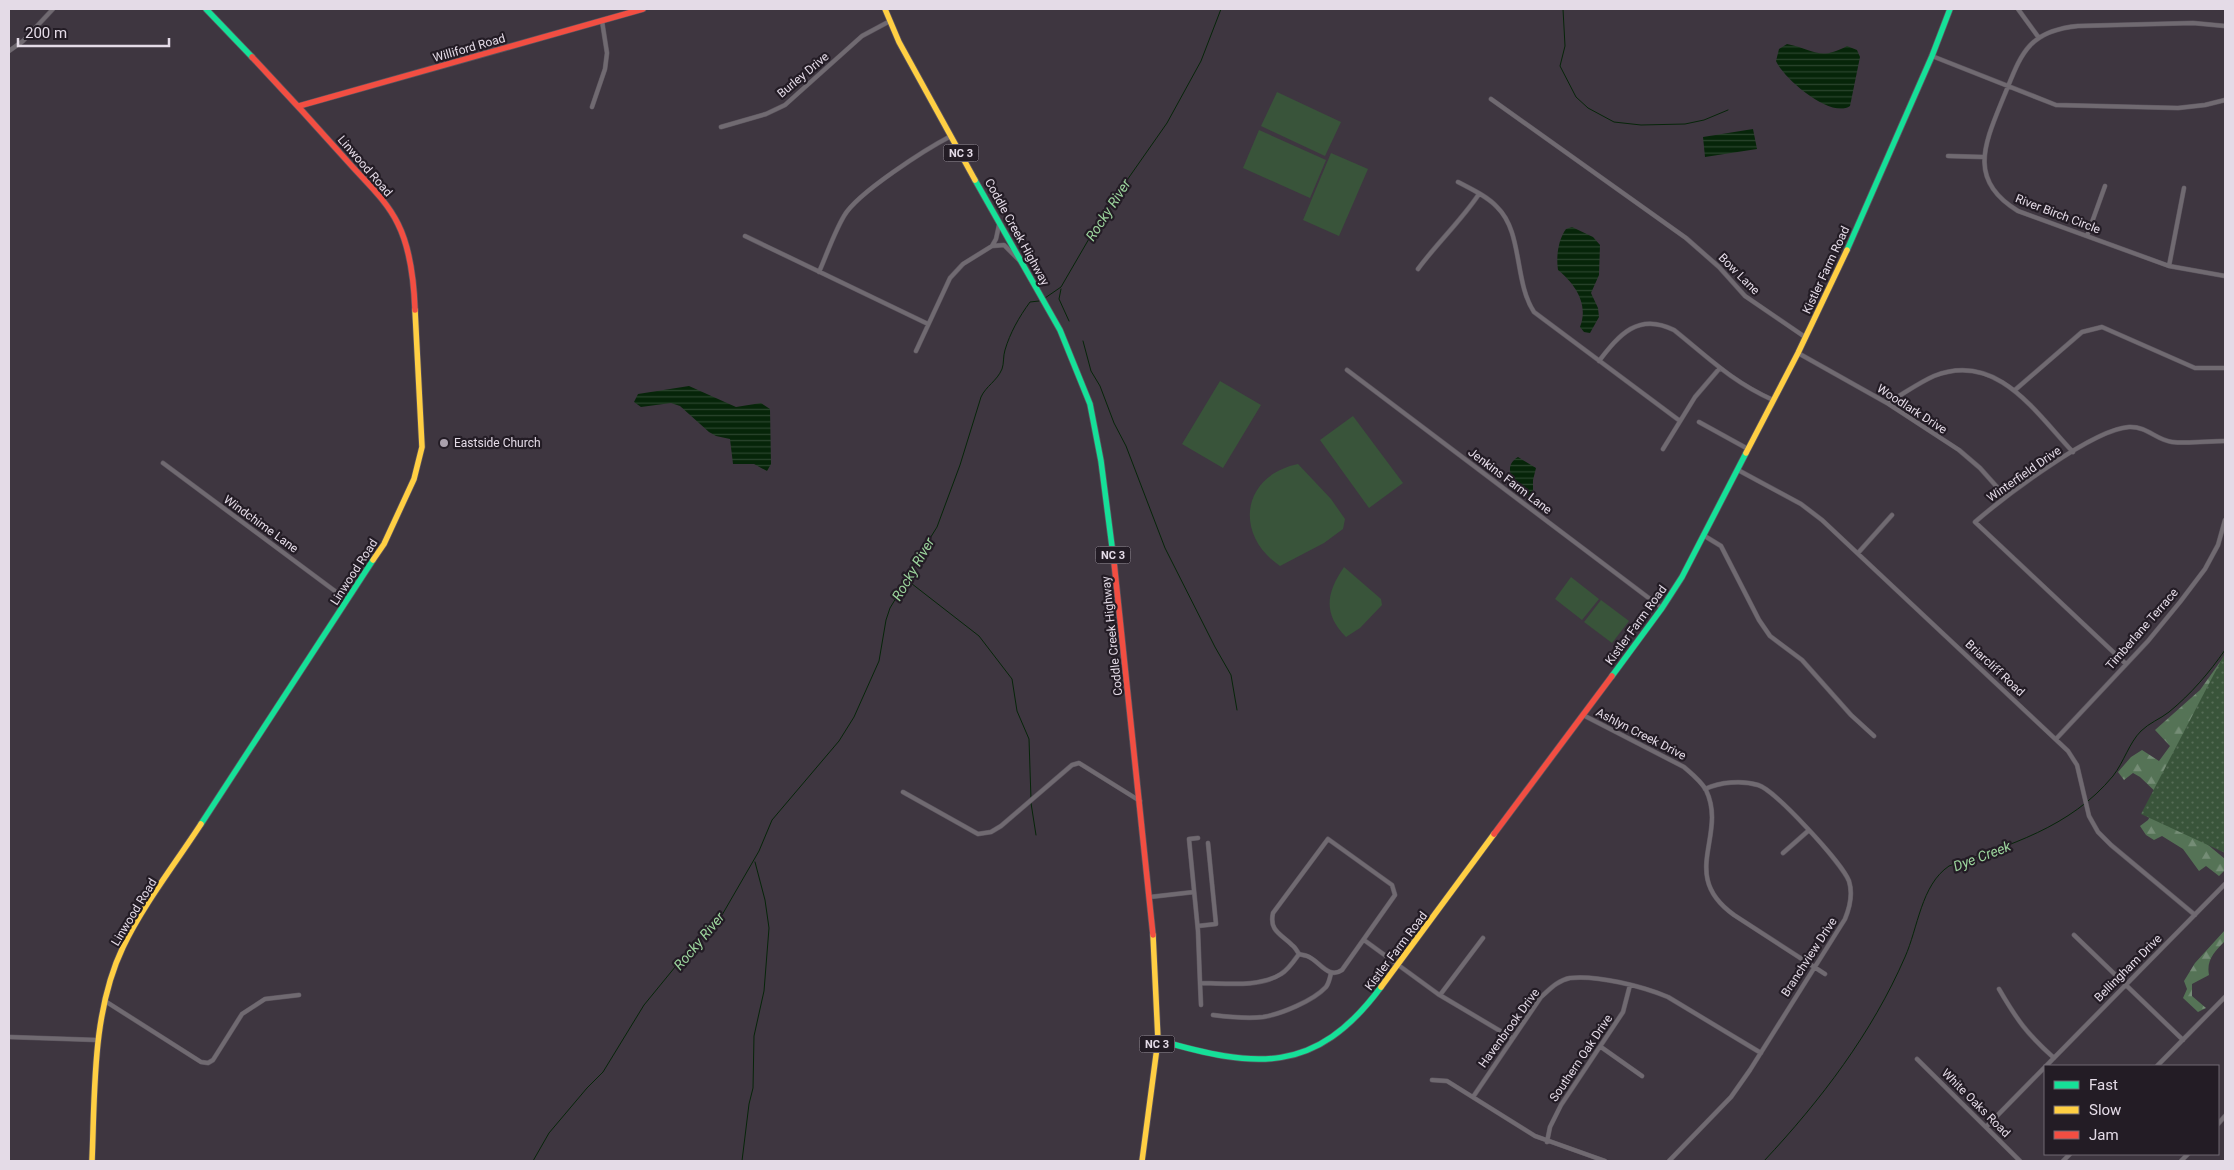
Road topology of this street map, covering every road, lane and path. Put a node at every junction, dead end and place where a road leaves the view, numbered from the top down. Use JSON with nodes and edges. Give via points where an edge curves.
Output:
{"nodes":[{"id":1,"x":53,"y":9,"type":"edge"},
{"id":2,"x":206,"y":9,"type":"edge"},
{"id":3,"x":643,"y":9,"type":"edge"},
{"id":4,"x":885,"y":9,"type":"edge"},
{"id":5,"x":1950,"y":9,"type":"edge"},
{"id":6,"x":2018,"y":9,"type":"edge"},
{"id":7,"x":602,"y":21,"type":"junction"},
{"id":8,"x":890,"y":21,"type":"junction"},
{"id":9,"x":2225,"y":26,"type":"edge"},
{"id":10,"x":2039,"y":38,"type":"junction"},
{"id":11,"x":9,"y":51,"type":"edge"},
{"id":12,"x":1932,"y":56,"type":"junction"},
{"id":13,"x":2008,"y":88,"type":"junction"},
{"id":14,"x":1491,"y":99,"type":"dead end"},
{"id":15,"x":2225,"y":100,"type":"edge"},
{"id":16,"x":299,"y":106,"type":"junction"},
{"id":17,"x":592,"y":108,"type":"dead end"},
{"id":18,"x":721,"y":127,"type":"dead end"},
{"id":19,"x":951,"y":136,"type":"junction"},
{"id":20,"x":1948,"y":156,"type":"dead end"},
{"id":21,"x":1983,"y":157,"type":"junction"},
{"id":22,"x":1458,"y":182,"type":"dead end"},
{"id":23,"x":2105,"y":186,"type":"dead end"},
{"id":24,"x":2184,"y":188,"type":"dead end"},
{"id":25,"x":1479,"y":194,"type":"junction"},
{"id":26,"x":999,"y":220,"type":"junction"},
{"id":27,"x":745,"y":236,"type":"dead end"},
{"id":28,"x":2086,"y":236,"type":"junction"},
{"id":29,"x":992,"y":246,"type":"junction"},
{"id":30,"x":1022,"y":261,"type":"junction"},
{"id":31,"x":2169,"y":266,"type":"junction"},
{"id":32,"x":1418,"y":269,"type":"dead end"},
{"id":33,"x":819,"y":272,"type":"junction"},
{"id":34,"x":2225,"y":276,"type":"edge"},
{"id":35,"x":928,"y":324,"type":"junction"},
{"id":36,"x":1805,"y":337,"type":"junction"},
{"id":37,"x":916,"y":350,"type":"dead end"},
{"id":38,"x":1798,"y":353,"type":"junction"},
{"id":39,"x":1599,"y":361,"type":"junction"},
{"id":40,"x":2225,"y":368,"type":"edge"},
{"id":41,"x":1719,"y":369,"type":"junction"},
{"id":42,"x":1347,"y":370,"type":"dead end"},
{"id":43,"x":2015,"y":390,"type":"junction"},
{"id":44,"x":1773,"y":400,"type":"junction"},
{"id":45,"x":1887,"y":403,"type":"junction"},
{"id":46,"x":1680,"y":421,"type":"junction"},
{"id":47,"x":1699,"y":422,"type":"dead end"},
{"id":48,"x":2225,"y":441,"type":"edge"},
{"id":49,"x":1663,"y":448,"type":"dead end"},
{"id":50,"x":1748,"y":449,"type":"junction"},
{"id":51,"x":2073,"y":452,"type":"junction"},
{"id":52,"x":163,"y":463,"type":"dead end"},
{"id":53,"x":1738,"y":470,"type":"junction"},
{"id":54,"x":2006,"y":496,"type":"junction"},
{"id":55,"x":1892,"y":515,"type":"dead end"},
{"id":56,"x":2225,"y":520,"type":"edge"},
{"id":57,"x":1703,"y":535,"type":"junction"},
{"id":58,"x":1858,"y":553,"type":"junction"},
{"id":59,"x":347,"y":600,"type":"junction"},
{"id":60,"x":1662,"y":608,"type":"junction"},
{"id":61,"x":2126,"y":664,"type":"junction"},
{"id":62,"x":1583,"y":715,"type":"junction"},
{"id":63,"x":1874,"y":736,"type":"dead end"},
{"id":64,"x":2056,"y":739,"type":"junction"},
{"id":65,"x":1705,"y":789,"type":"junction"},
{"id":66,"x":903,"y":792,"type":"dead end"},
{"id":67,"x":1140,"y":801,"type":"junction"},
{"id":68,"x":1808,"y":831,"type":"junction"},
{"id":69,"x":1198,"y":838,"type":"dead end"},
{"id":70,"x":1208,"y":843,"type":"dead end"},
{"id":71,"x":1783,"y":853,"type":"dead end"},
{"id":72,"x":2225,"y":884,"type":"edge"},
{"id":73,"x":1194,"y":892,"type":"junction"},
{"id":74,"x":1150,"y":897,"type":"junction"},
{"id":75,"x":2195,"y":915,"type":"junction"},
{"id":76,"x":1198,"y":926,"type":"junction"},
{"id":77,"x":2074,"y":935,"type":"dead end"},
{"id":78,"x":1482,"y":938,"type":"dead end"},
{"id":79,"x":1364,"y":940,"type":"junction"},
{"id":80,"x":1299,"y":954,"type":"junction"},
{"id":81,"x":1398,"y":965,"type":"junction"},
{"id":82,"x":1814,"y":967,"type":"junction"},
{"id":83,"x":1331,"y":973,"type":"junction"},
{"id":84,"x":1825,"y":974,"type":"dead end"},
{"id":85,"x":1200,"y":983,"type":"junction"},
{"id":86,"x":1630,"y":985,"type":"junction"},
{"id":87,"x":2126,"y":985,"type":"junction"},
{"id":88,"x":1999,"y":989,"type":"dead end"},
{"id":89,"x":299,"y":995,"type":"dead end"},
{"id":90,"x":1440,"y":995,"type":"junction"},
{"id":91,"x":2225,"y":997,"type":"edge"},
{"id":92,"x":105,"y":1001,"type":"junction"},
{"id":93,"x":1201,"y":1005,"type":"dead end"},
{"id":94,"x":1212,"y":1015,"type":"dead end"},
{"id":95,"x":9,"y":1037,"type":"edge"},
{"id":96,"x":1512,"y":1038,"type":"junction"},
{"id":97,"x":97,"y":1040,"type":"junction"},
{"id":98,"x":1158,"y":1040,"type":"junction"},
{"id":99,"x":2183,"y":1040,"type":"junction"},
{"id":100,"x":1601,"y":1047,"type":"junction"},
{"id":101,"x":1761,"y":1053,"type":"junction"},
{"id":102,"x":2054,"y":1058,"type":"junction"},
{"id":103,"x":1917,"y":1059,"type":"dead end"},
{"id":104,"x":2048,"y":1065,"type":"edge"},
{"id":105,"x":2158,"y":1065,"type":"edge"},
{"id":106,"x":2044,"y":1069,"type":"edge"},
{"id":107,"x":1642,"y":1076,"type":"dead end"},
{"id":108,"x":1432,"y":1080,"type":"dead end"},
{"id":109,"x":1472,"y":1097,"type":"junction"},
{"id":110,"x":1986,"y":1127,"type":"junction"},
{"id":111,"x":1547,"y":1142,"type":"junction"},
{"id":112,"x":92,"y":1161,"type":"edge"},
{"id":113,"x":1142,"y":1161,"type":"edge"},
{"id":114,"x":1605,"y":1161,"type":"edge"},
{"id":115,"x":1669,"y":1161,"type":"edge"},
{"id":116,"x":2020,"y":1161,"type":"edge"}],
"edges":[{"from":1,"to":11,"type":"street"},
{"from":2,"to":16,"type":"street","name":"Linwood Road"},
{"from":3,"to":7,"type":"street","name":"Williford Road"},
{"from":4,"to":8,"type":"street","name":"Coddle Creek Highway","number":"NC 3"},
{"from":5,"to":12,"type":"street","name":"Kistler Farm Road"},
{"from":6,"to":10,"type":"street"},
{"from":7,"to":16,"type":"street","name":"Williford Road"},
{"from":7,"to":17,"type":"street","via":[[607,53]]},
{"from":8,"to":18,"type":"street","name":"Burley Drive","via":[[862,36],[785,105]]},
{"from":8,"to":19,"type":"street","name":"Coddle Creek Highway","number":"NC 3"},
{"from":9,"to":10,"type":"street","via":[[2193,23],[2078,26],[2061,28]]},
{"from":10,"to":13,"type":"street","name":"River Birch Circle","via":[[2020,57]]},
{"from":12,"to":13,"type":"street"},
{"from":12,"to":36,"type":"street","name":"Kistler Farm Road","via":[[1856,232]]},
{"from":13,"to":15,"type":"street","via":[[2067,107],[2184,108]]},
{"from":13,"to":21,"type":"street","name":"River Birch Circle","via":[[1988,135]]},
{"from":14,"to":36,"type":"street","name":"Bow Lane","via":[[1686,238],[1745,296]]},
{"from":16,"to":59,"type":"street","name":"Linwood Road","via":[[390,211],[406,245],[414,287],[422,447],[414,479],[399,514],[384,544]]},
{"from":19,"to":26,"type":"street","name":"Coddle Creek Highway","number":"NC 3"},
{"from":19,"to":33,"type":"street","via":[[928,148],[857,201],[844,215]]},
{"from":20,"to":21,"type":"street"},
{"from":21,"to":28,"type":"street","name":"River Birch Circle","via":[[1989,183],[2006,204]]},
{"from":22,"to":25,"type":"street"},
{"from":23,"to":28,"type":"street"},
{"from":24,"to":31,"type":"street"},
{"from":25,"to":32,"type":"street","via":[[1466,214]]},
{"from":25,"to":39,"type":"street","via":[[1498,207],[1509,225],[1523,288],[1534,312]]},
{"from":26,"to":29,"type":"street","via":[[999,232]]},
{"from":26,"to":30,"type":"street","name":"Coddle Creek Highway","number":"NC 3"},
{"from":27,"to":33,"type":"street"},
{"from":28,"to":31,"type":"street","name":"River Birch Circle"},
{"from":29,"to":30,"type":"street","via":[[1004,245]]},
{"from":29,"to":35,"type":"street","via":[[955,271]]},
{"from":30,"to":67,"type":"street","name":"Coddle Creek Highway","number":"NC 3","via":[[1060,330],[1090,404],[1102,461]]},
{"from":31,"to":34,"type":"street","name":"River Birch Circle"},
{"from":33,"to":35,"type":"street"},
{"from":35,"to":37,"type":"street"},
{"from":36,"to":38,"type":"street","name":"Kistler Farm Road"},
{"from":38,"to":44,"type":"street","name":"Kistler Farm Road"},
{"from":38,"to":45,"type":"street","name":"Woodlark Drive"},
{"from":39,"to":41,"type":"street","via":[[1618,337],[1641,325],[1654,324],[1674,330]]},
{"from":39,"to":46,"type":"street"},
{"from":40,"to":43,"type":"street","via":[[2195,368],[2102,327],[2082,332]]},
{"from":41,"to":44,"type":"street"},
{"from":41,"to":46,"type":"street","via":[[1695,396]]},
{"from":42,"to":60,"type":"street","name":"Jenkins Farm Lane"},
{"from":43,"to":45,"type":"street","via":[[1984,373],[1966,370],[1932,377]]},
{"from":43,"to":51,"type":"street"},
{"from":44,"to":50,"type":"street","name":"Kistler Farm Road"},
{"from":45,"to":54,"type":"street","name":"Woodlark Drive","via":[[1959,450]]},
{"from":46,"to":49,"type":"street"},
{"from":47,"to":50,"type":"street"},
{"from":48,"to":51,"type":"street","name":"Winterfield Drive","via":[[2172,442],[2148,430],[2131,427],[2117,429]]},
{"from":50,"to":53,"type":"street","name":"Kistler Farm Road"},
{"from":51,"to":54,"type":"street","name":"Winterfield Drive"},
{"from":52,"to":59,"type":"street","name":"Windchime Lane"},
{"from":53,"to":57,"type":"street","name":"Kistler Farm Road"},
{"from":53,"to":58,"type":"street","name":"Briarcliff Road","via":[[1801,504]]},
{"from":54,"to":61,"type":"street","name":"Winterfield Drive","via":[[1975,522]]},
{"from":55,"to":58,"type":"street"},
{"from":56,"to":61,"type":"street","name":"Timberlane Terrace","via":[[2218,545],[2205,568]]},
{"from":57,"to":60,"type":"street","name":"Kistler Farm Road","via":[[1682,578]]},
{"from":57,"to":63,"type":"street","via":[[1721,546],[1758,620],[1770,636],[1802,660]]},
{"from":58,"to":64,"type":"street","name":"Briarcliff Road"},
{"from":59,"to":92,"type":"street","name":"Linwood Road","via":[[141,916],[122,949]]},
{"from":60,"to":62,"type":"street","name":"Kistler Farm Road"},
{"from":61,"to":64,"type":"street","name":"Timberlane Terrace"},
{"from":62,"to":65,"type":"street","name":"Ashlyn Creek Drive","via":[[1684,767]]},
{"from":62,"to":81,"type":"street","name":"Kistler Farm Road"},
{"from":64,"to":75,"type":"street","name":"Briarcliff Road","via":[[2077,765],[2089,816],[2098,832]]},
{"from":65,"to":68,"type":"street","name":"Branchview Drive","via":[[1732,783],[1768,789]]},
{"from":65,"to":82,"type":"street","via":[[1710,806],[1707,882],[1713,895],[1724,908]]},
{"from":66,"to":67,"type":"street","via":[[978,834],[1001,826],[1072,765],[1079,763]]},
{"from":67,"to":74,"type":"street","name":"Coddle Creek Highway","number":"NC 3"},
{"from":68,"to":71,"type":"street"},
{"from":68,"to":82,"type":"street","name":"Branchview Drive","via":[[1848,878],[1851,895],[1845,918]]},
{"from":69,"to":73,"type":"street","via":[[1189,839]]},
{"from":70,"to":76,"type":"street","via":[[1216,924]]},
{"from":72,"to":75,"type":"street","name":"Bellingham Drive"},
{"from":73,"to":74,"type":"street"},
{"from":73,"to":76,"type":"street"},
{"from":74,"to":98,"type":"street","name":"Coddle Creek Highway","number":"NC 3"},
{"from":75,"to":87,"type":"street","name":"Bellingham Drive"},
{"from":76,"to":85,"type":"street"},
{"from":77,"to":87,"type":"street"},
{"from":78,"to":90,"type":"street"},
{"from":79,"to":80,"type":"street","via":[[1394,899],[1395,889],[1328,839],[1273,913],[1274,930]]},
{"from":79,"to":81,"type":"street"},
{"from":79,"to":83,"type":"street","via":[[1342,970]]},
{"from":80,"to":83,"type":"street"},
{"from":80,"to":85,"type":"street","via":[[1288,968],[1270,979]]},
{"from":81,"to":90,"type":"street"},
{"from":81,"to":98,"type":"street","name":"Kistler Farm Road","via":[[1345,1029],[1303,1052],[1256,1061],[1232,1060]]},
{"from":82,"to":84,"type":"street"},
{"from":82,"to":101,"type":"street","name":"Branchview Drive"},
{"from":83,"to":94,"type":"street","via":[[1325,988],[1280,1012],[1263,1017]]},
{"from":85,"to":93,"type":"street"},
{"from":86,"to":96,"type":"street","name":"Havenbrook Drive","via":[[1569,978],[1541,997]]},
{"from":86,"to":100,"type":"street","name":"Southern Oak Drive","via":[[1623,1012]]},
{"from":86,"to":101,"type":"street","name":"Havenbrook Drive","via":[[1668,997]]},
{"from":87,"to":99,"type":"street"},
{"from":87,"to":102,"type":"street","name":"Bellingham Drive"},
{"from":88,"to":102,"type":"street","via":[[2017,1021]]},
{"from":89,"to":92,"type":"street","via":[[265,999],[242,1014],[208,1063],[201,1062]]},
{"from":90,"to":96,"type":"street"},
{"from":91,"to":99,"type":"street"},
{"from":92,"to":97,"type":"street","name":"Linwood Road"},
{"from":95,"to":97,"type":"street"},
{"from":96,"to":109,"type":"street","name":"Havenbrook Drive"},
{"from":97,"to":112,"type":"street","name":"Linwood Road"},
{"from":98,"to":113,"type":"street","name":"Coddle Creek Highway","number":"NC 3"},
{"from":99,"to":105,"type":"street"},
{"from":100,"to":107,"type":"street"},
{"from":100,"to":111,"type":"street","name":"Southern Oak Drive","via":[[1561,1105],[1550,1127]]},
{"from":101,"to":115,"type":"street","name":"Branchview Drive","via":[[1731,1097]]},
{"from":102,"to":104,"type":"street","name":"Bellingham Drive"},
{"from":103,"to":110,"type":"street","name":"White Oaks Road"},
{"from":106,"to":110,"type":"street","name":"Bellingham Drive"},
{"from":108,"to":109,"type":"street","via":[[1447,1081]]},
{"from":109,"to":111,"type":"street"},
{"from":110,"to":116,"type":"street","name":"White Oaks Road"},
{"from":111,"to":114,"type":"street"}]}
